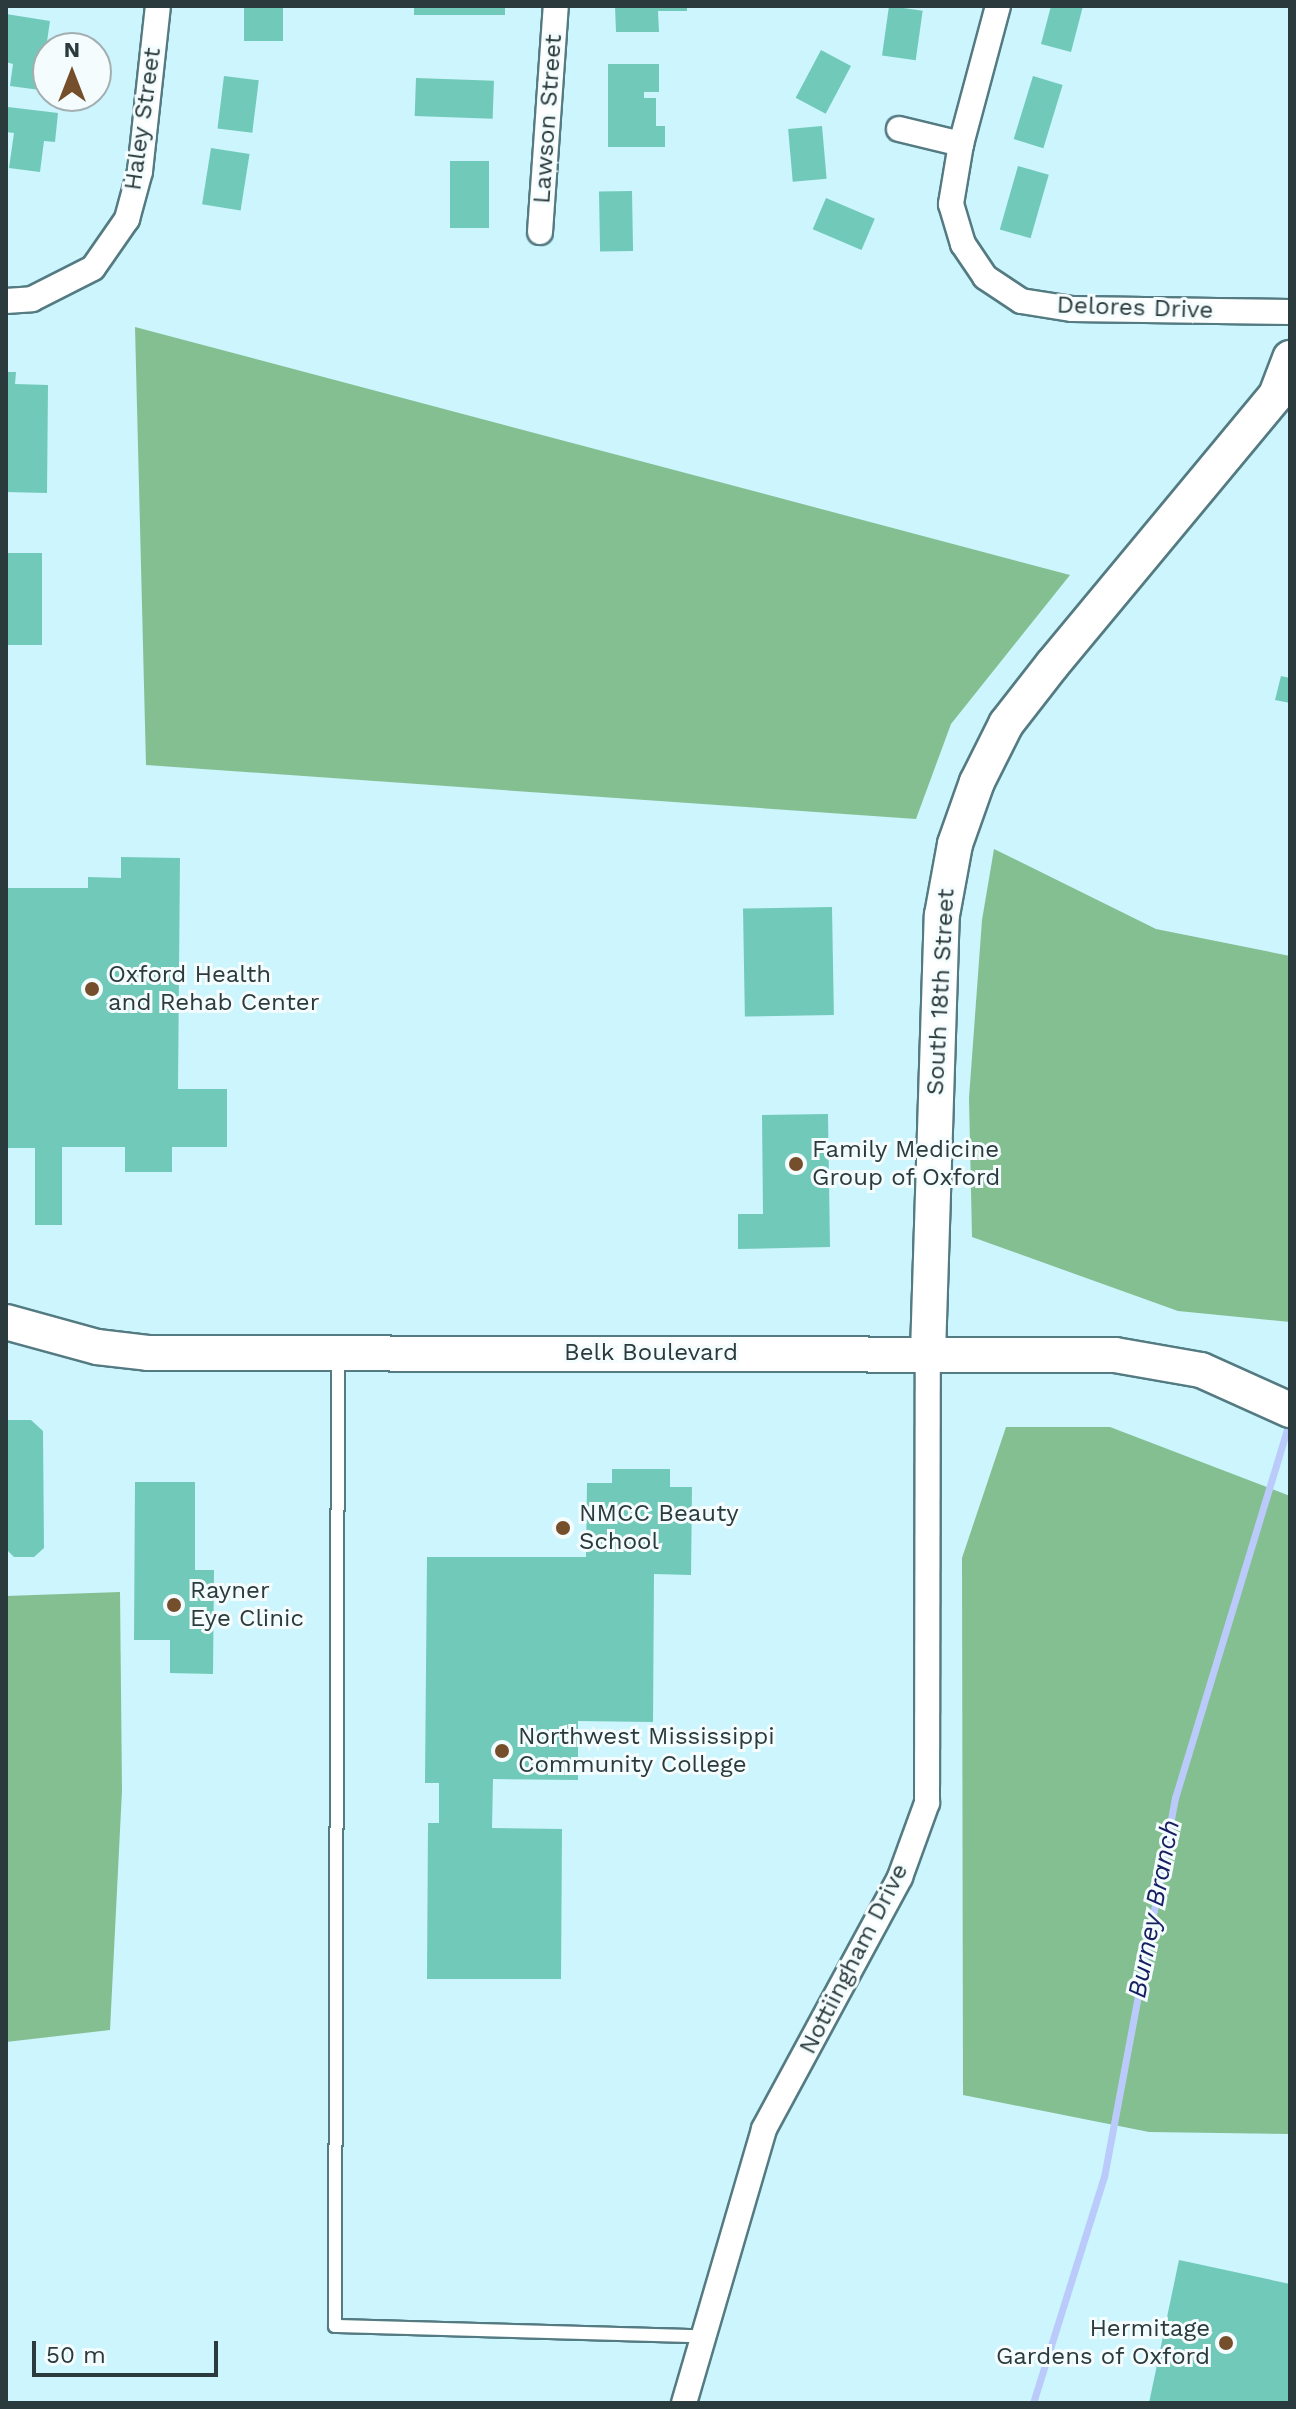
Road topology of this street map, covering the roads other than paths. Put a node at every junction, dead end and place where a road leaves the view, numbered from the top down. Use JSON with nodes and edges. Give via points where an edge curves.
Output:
{"nodes":[{"id":1,"x":158,"y":6,"type":"edge"},
{"id":2,"x":556,"y":6,"type":"edge"},
{"id":3,"x":998,"y":6,"type":"edge"},
{"id":4,"x":899,"y":129,"type":"dead end"},
{"id":5,"x":961,"y":144,"type":"junction"},
{"id":6,"x":540,"y":232,"type":"dead end"},
{"id":7,"x":6,"y":301,"type":"edge"},
{"id":8,"x":1290,"y":312,"type":"edge"},
{"id":9,"x":1290,"y":358,"type":"edge"},
{"id":10,"x":6,"y":1322,"type":"edge"},
{"id":11,"x":338,"y":1353,"type":"junction"},
{"id":12,"x":928,"y":1353,"type":"junction"},
{"id":13,"x":1290,"y":1410,"type":"edge"},
{"id":14,"x":701,"y":2336,"type":"junction"},
{"id":15,"x":684,"y":2403,"type":"edge"}],
"edges":[{"from":1,"to":7,"type":"street","name":"Haley Street","via":[[140,171],[127,219],[93,268],[32,299]]},
{"from":2,"to":6,"type":"street","name":"Lawson Street"},
{"from":3,"to":5,"type":"street","name":"Delores Drive"},
{"from":4,"to":5,"type":"street"},
{"from":5,"to":8,"type":"street","name":"Delores Drive","via":[[951,204],[963,244],[985,277],[1021,301],[1072,309]]},
{"from":9,"to":12,"type":"street","name":"South 18th Street","via":[[1276,395],[1006,724],[977,782],[955,844],[942,915]]},
{"from":10,"to":11,"type":"street","name":"Belk Boulevard","via":[[97,1347],[148,1353]]},
{"from":11,"to":12,"type":"street","name":"Belk Boulevard"},
{"from":11,"to":14,"type":"lane","via":[[335,2326]]},
{"from":12,"to":13,"type":"street","name":"Belk Boulevard","via":[[1115,1355],[1201,1370]]},
{"from":12,"to":14,"type":"street","name":"Nottiingham Drive","via":[[927,1803],[900,1877],[764,2129]]},
{"from":14,"to":15,"type":"street","name":"Nottiingham Drive"}]}
